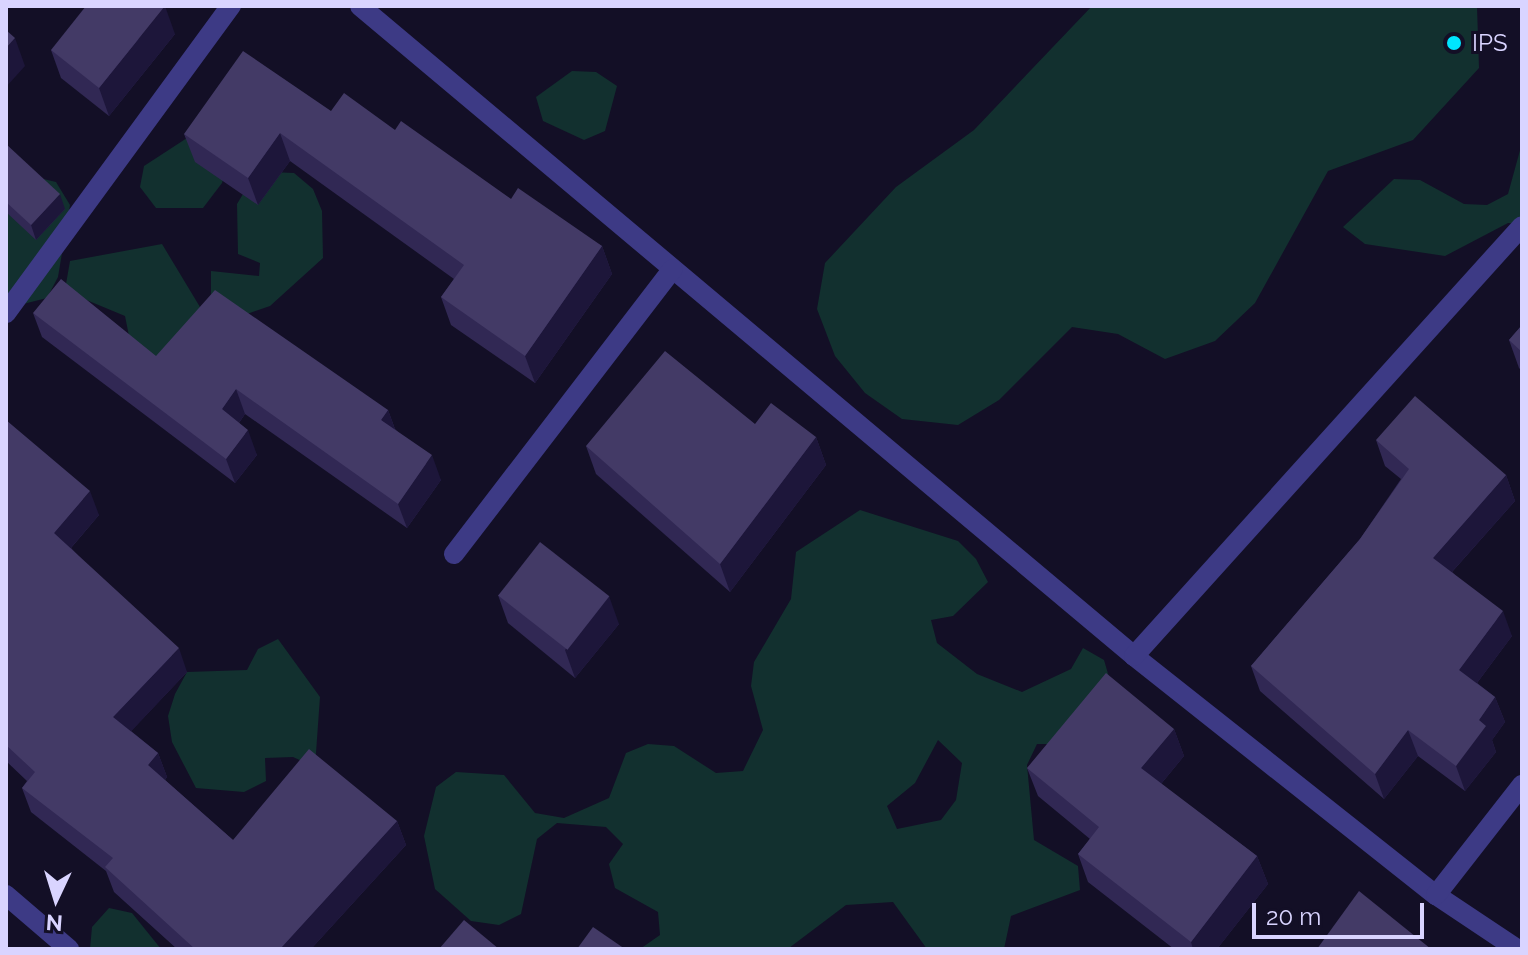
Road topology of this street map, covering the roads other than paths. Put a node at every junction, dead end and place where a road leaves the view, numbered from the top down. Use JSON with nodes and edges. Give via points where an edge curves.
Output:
{"nodes":[{"id":1,"x":231,"y":6,"type":"edge"},
{"id":2,"x":360,"y":6,"type":"edge"},
{"id":3,"x":1522,"y":226,"type":"edge"},
{"id":4,"x":673,"y":269,"type":"junction"},
{"id":5,"x":6,"y":313,"type":"edge"},
{"id":6,"x":454,"y":554,"type":"dead end"},
{"id":7,"x":1134,"y":656,"type":"junction"},
{"id":8,"x":1522,"y":785,"type":"edge"},
{"id":9,"x":6,"y":895,"type":"edge"},
{"id":10,"x":1436,"y":895,"type":"junction"},
{"id":11,"x":69,"y":949,"type":"edge"},
{"id":12,"x":1517,"y":949,"type":"edge"}],
"edges":[{"from":1,"to":5,"type":"street"},
{"from":2,"to":4,"type":"street"},
{"from":3,"to":7,"type":"street"},
{"from":4,"to":6,"type":"street"},
{"from":4,"to":7,"type":"street"},
{"from":7,"to":10,"type":"street"},
{"from":8,"to":10,"type":"street"},
{"from":9,"to":11,"type":"street"},
{"from":10,"to":12,"type":"street"}]}
